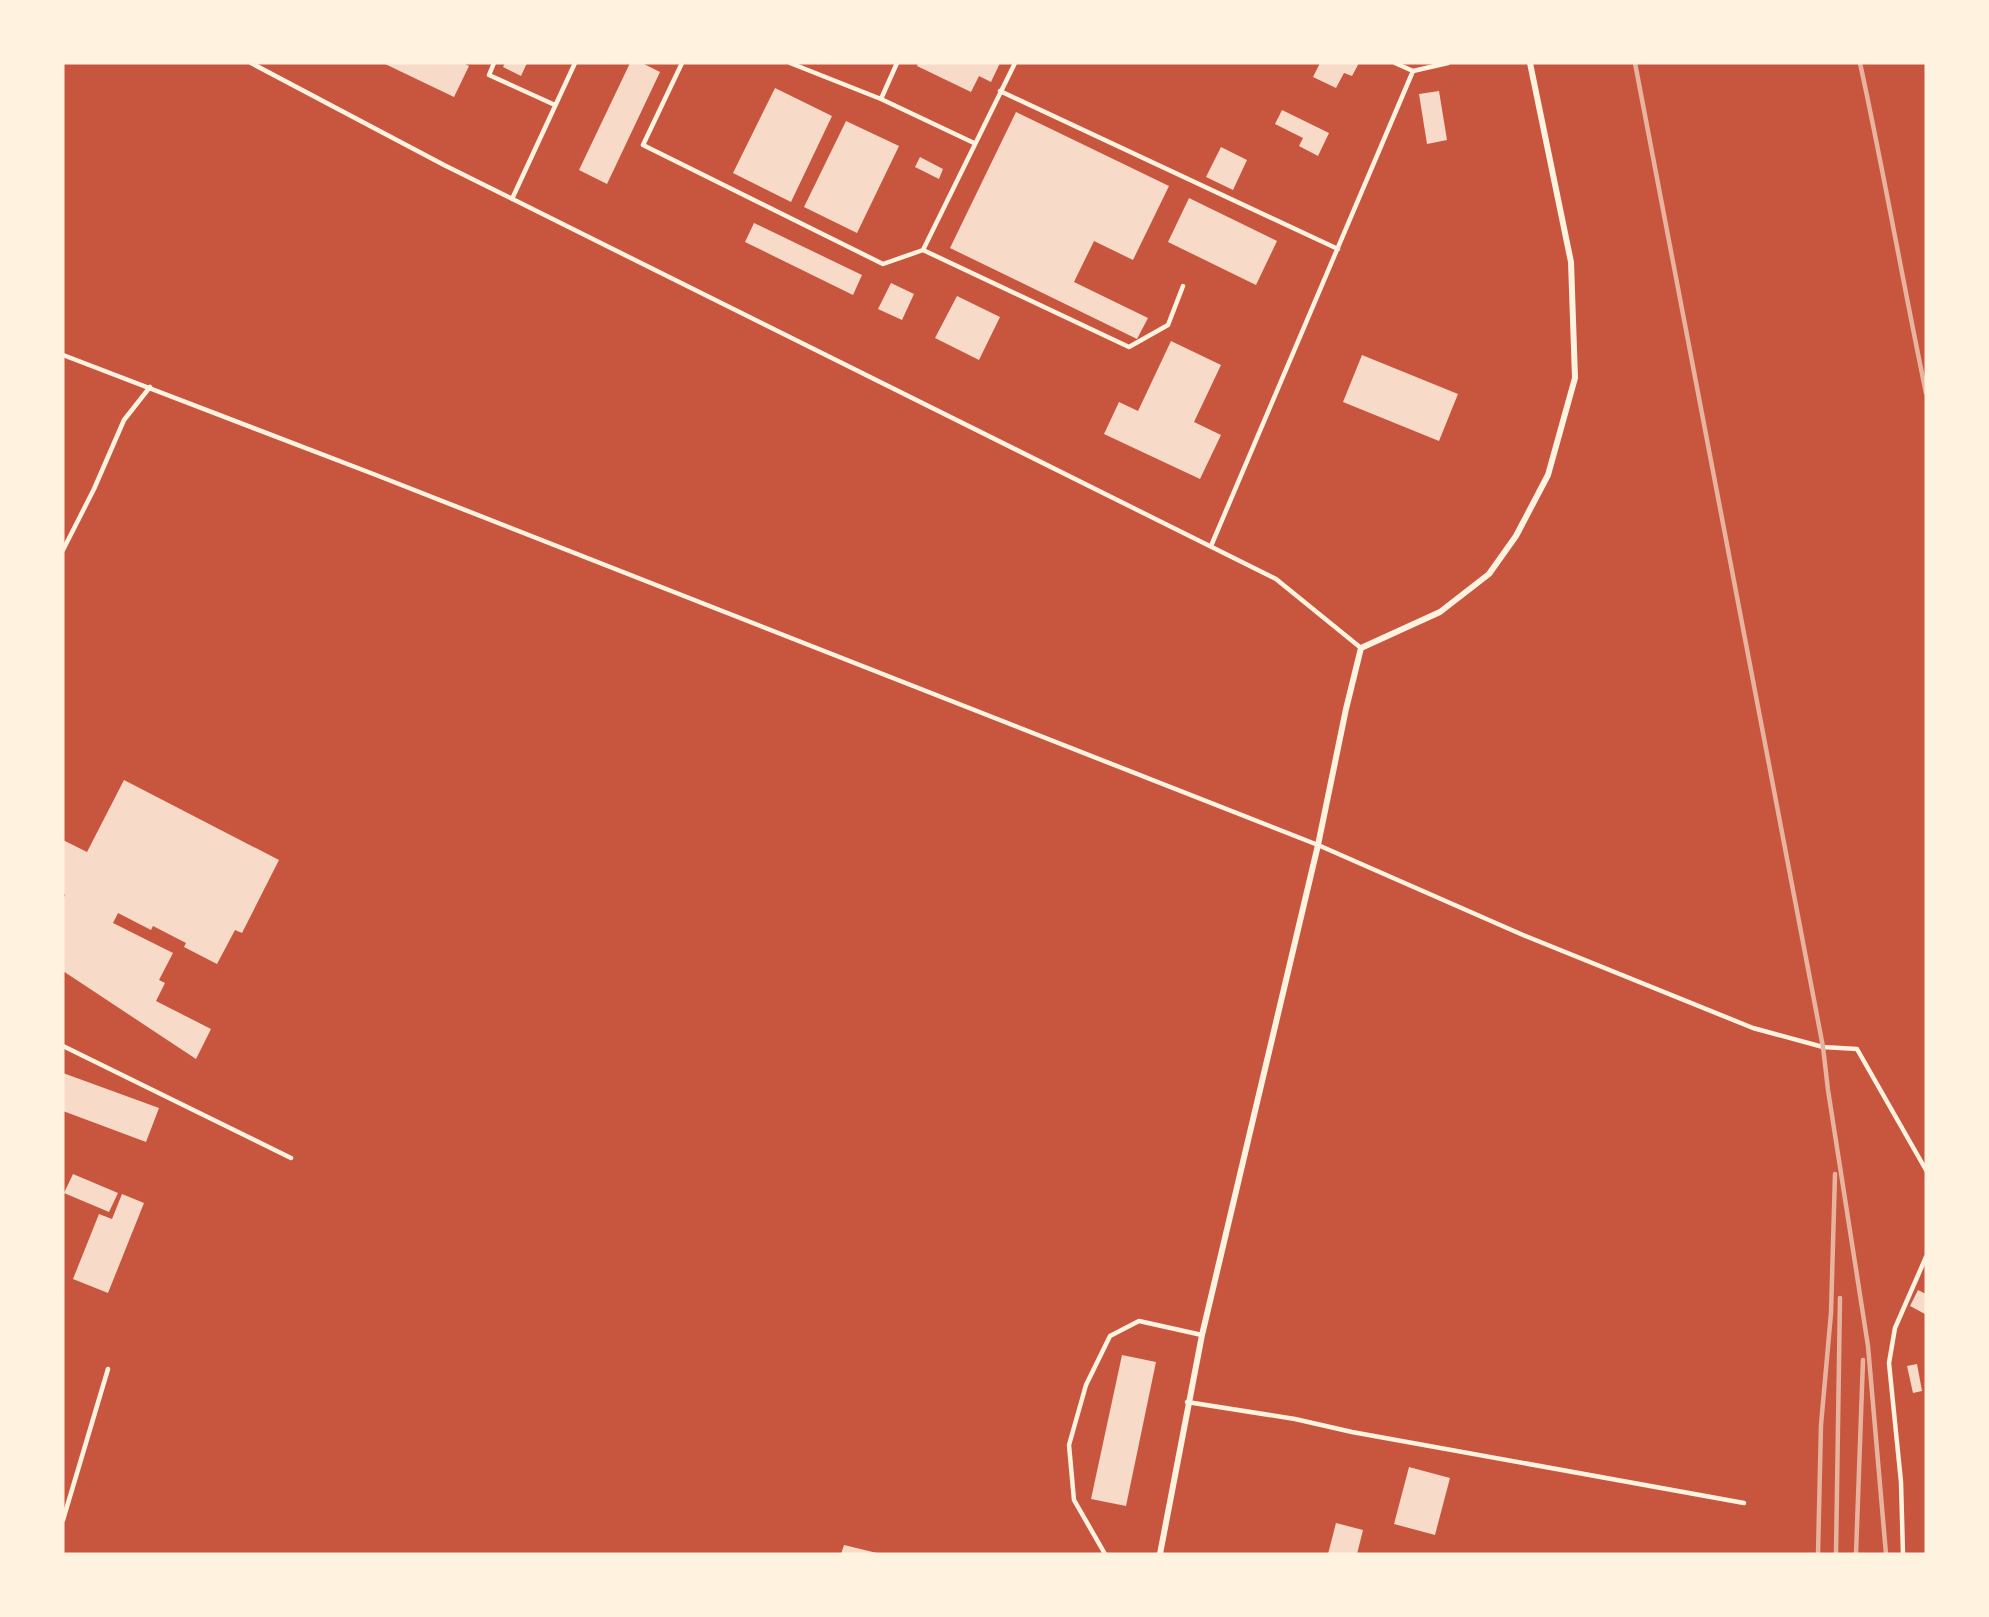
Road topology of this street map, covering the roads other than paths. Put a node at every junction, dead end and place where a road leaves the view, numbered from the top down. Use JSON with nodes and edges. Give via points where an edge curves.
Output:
{"nodes":[{"id":1,"x":251,"y":63,"type":"edge"},
{"id":2,"x":494,"y":63,"type":"edge"},
{"id":3,"x":575,"y":63,"type":"edge"},
{"id":4,"x":682,"y":63,"type":"edge"},
{"id":5,"x":790,"y":63,"type":"edge"},
{"id":6,"x":897,"y":63,"type":"edge"},
{"id":7,"x":1015,"y":63,"type":"edge"},
{"id":8,"x":1395,"y":63,"type":"edge"},
{"id":9,"x":1448,"y":63,"type":"edge"},
{"id":10,"x":1530,"y":63,"type":"edge"},
{"id":11,"x":1413,"y":71,"type":"junction"},
{"id":12,"x":1000,"y":91,"type":"junction"},
{"id":13,"x":881,"y":99,"type":"junction"},
{"id":14,"x":555,"y":105,"type":"junction"},
{"id":15,"x":974,"y":143,"type":"junction"},
{"id":16,"x":512,"y":199,"type":"junction"},
{"id":17,"x":1338,"y":249,"type":"junction"},
{"id":18,"x":923,"y":250,"type":"junction"},
{"id":19,"x":1183,"y":286,"type":"dead end"},
{"id":20,"x":63,"y":355,"type":"edge"},
{"id":21,"x":150,"y":387,"type":"junction"},
{"id":22,"x":1211,"y":546,"type":"junction"},
{"id":23,"x":63,"y":550,"type":"edge"},
{"id":24,"x":1361,"y":648,"type":"junction"},
{"id":25,"x":1318,"y":845,"type":"junction"},
{"id":26,"x":63,"y":1046,"type":"edge"},
{"id":27,"x":291,"y":1158,"type":"dead end"},
{"id":28,"x":1926,"y":1170,"type":"edge"},
{"id":29,"x":1926,"y":1257,"type":"edge"},
{"id":30,"x":1202,"y":1335,"type":"junction"},
{"id":31,"x":108,"y":1369,"type":"dead end"},
{"id":32,"x":1187,"y":1402,"type":"junction"},
{"id":33,"x":1744,"y":1503,"type":"dead end"},
{"id":34,"x":63,"y":1520,"type":"edge"},
{"id":35,"x":1105,"y":1554,"type":"edge"},
{"id":36,"x":1160,"y":1554,"type":"edge"},
{"id":37,"x":1903,"y":1554,"type":"edge"}],
"edges":[{"from":1,"to":16,"type":"lane"},
{"from":2,"to":14,"type":"lane","via":[[489,75]]},
{"from":3,"to":14,"type":"lane"},
{"from":4,"to":18,"type":"lane","via":[[643,145],[883,264]]},
{"from":5,"to":13,"type":"lane"},
{"from":6,"to":13,"type":"lane"},
{"from":7,"to":12,"type":"lane"},
{"from":8,"to":11,"type":"lane"},
{"from":9,"to":11,"type":"lane"},
{"from":10,"to":24,"type":"street","via":[[1571,262],[1575,378],[1548,475],[1516,536],[1489,574],[1440,612]]},
{"from":11,"to":17,"type":"lane"},
{"from":12,"to":15,"type":"lane"},
{"from":12,"to":17,"type":"lane"},
{"from":13,"to":15,"type":"lane"},
{"from":14,"to":16,"type":"lane"},
{"from":15,"to":18,"type":"lane"},
{"from":16,"to":22,"type":"lane"},
{"from":17,"to":22,"type":"lane"},
{"from":18,"to":19,"type":"lane","via":[[1129,348],[1168,325]]},
{"from":20,"to":21,"type":"lane"},
{"from":21,"to":23,"type":"lane","via":[[124,420]]},
{"from":21,"to":25,"type":"lane"},
{"from":22,"to":24,"type":"lane","via":[[1276,579]]},
{"from":24,"to":25,"type":"street"},
{"from":25,"to":28,"type":"lane","via":[[1523,935],[1753,1028],[1823,1047],[1857,1049]]},
{"from":25,"to":30,"type":"street"},
{"from":26,"to":27,"type":"lane"},
{"from":29,"to":37,"type":"lane","via":[[1895,1328],[1889,1363],[1901,1482]]},
{"from":30,"to":32,"type":"street"},
{"from":30,"to":35,"type":"lane","via":[[1139,1321],[1110,1336],[1086,1385],[1069,1445],[1074,1500]]},
{"from":31,"to":34,"type":"lane"},
{"from":32,"to":33,"type":"lane"},
{"from":32,"to":36,"type":"street"}]}
